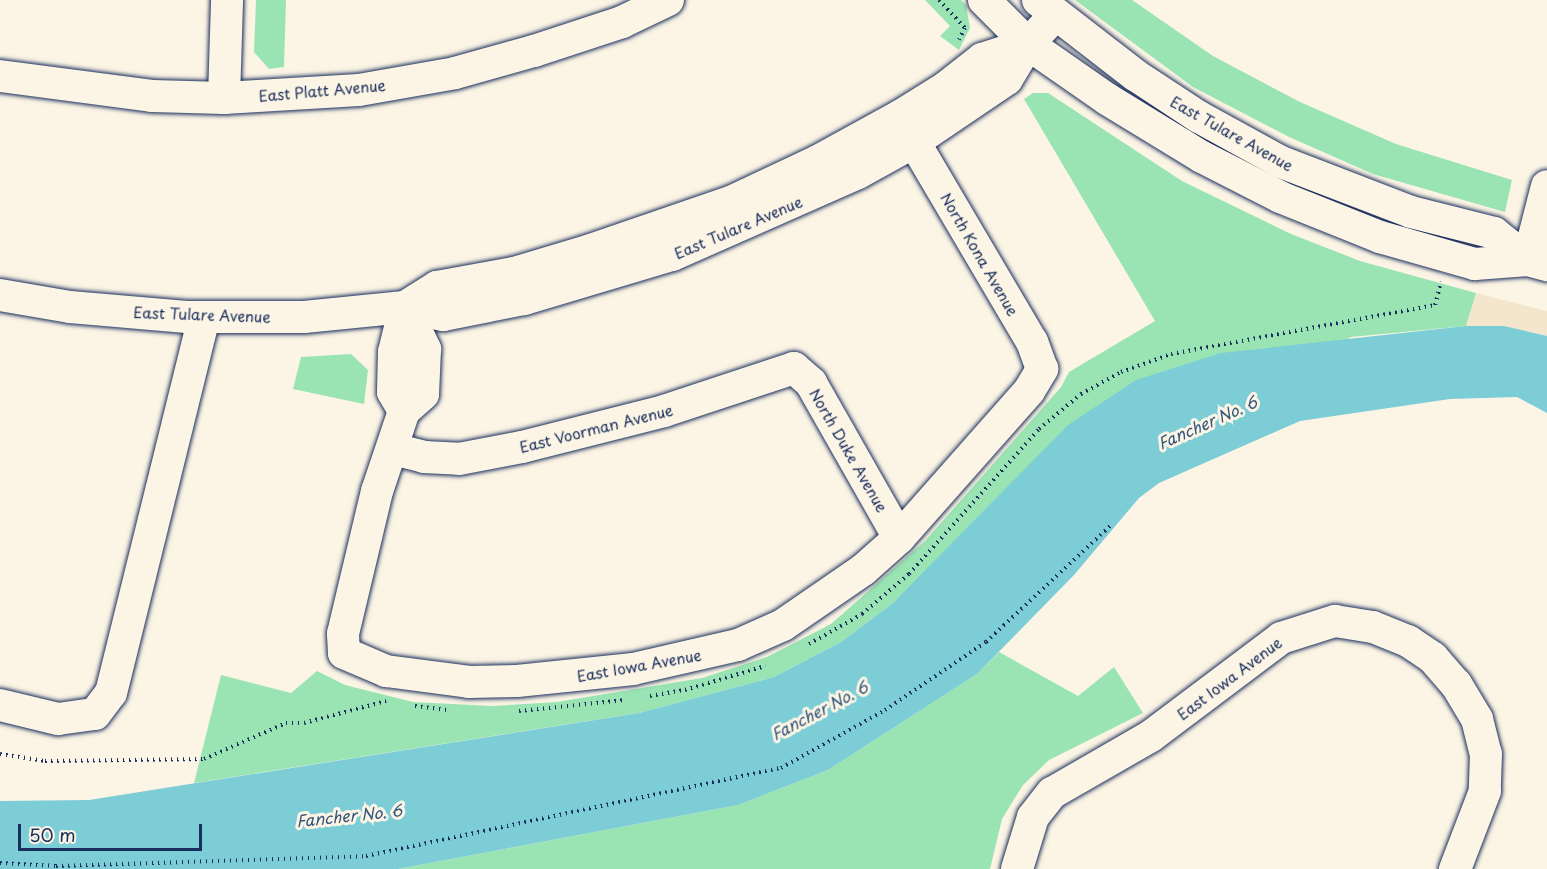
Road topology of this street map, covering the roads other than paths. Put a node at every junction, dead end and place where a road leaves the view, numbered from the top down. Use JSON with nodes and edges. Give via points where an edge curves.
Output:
{"nodes":[{"id":1,"x":227,"y":0,"type":"edge"},
{"id":2,"x":668,"y":0,"type":"edge"},
{"id":3,"x":984,"y":0,"type":"edge"},
{"id":4,"x":1047,"y":8,"type":"edge"},
{"id":5,"x":1028,"y":44,"type":"junction"},
{"id":6,"x":0,"y":76,"type":"edge"},
{"id":7,"x":224,"y":98,"type":"junction"},
{"id":8,"x":914,"y":141,"type":"junction"},
{"id":9,"x":1547,"y":186,"type":"edge"},
{"id":10,"x":1537,"y":263,"type":"edge"},
{"id":11,"x":0,"y":295,"type":"edge"},
{"id":12,"x":405,"y":307,"type":"junction"},
{"id":13,"x":204,"y":316,"type":"junction"},
{"id":14,"x":794,"y":368,"type":"joint"},
{"id":15,"x":1042,"y":369,"type":"joint"},
{"id":16,"x":393,"y":449,"type":"junction"},
{"id":17,"x":899,"y":537,"type":"junction"},
{"id":18,"x":0,"y":705,"type":"edge"},
{"id":19,"x":1017,"y":869,"type":"edge"},
{"id":20,"x":1455,"y":869,"type":"edge"}],
"edges":[{"from":1,"to":7,"type":"street"},
{"from":2,"to":7,"type":"street","name":"East Platt Avenue","via":[[611,26],[455,73],[359,90]]},
{"from":3,"to":5,"type":"street"},
{"from":4,"to":5,"type":"street","name":"East Tulare Avenue"},
{"from":4,"to":10,"type":"street","name":"East Tulare Avenue","via":[[1199,117],[1281,162],[1411,212],[1494,233]]},
{"from":5,"to":8,"type":"street","name":"East Tulare Avenue","via":[[1007,79]]},
{"from":5,"to":10,"type":"street","via":[[1202,157],[1280,196],[1380,237],[1475,264]]},
{"from":5,"to":12,"type":"street","name":"East Tulare Avenue","via":[[982,59],[900,116],[733,201],[580,254],[514,273],[437,287]]},
{"from":6,"to":7,"type":"street","name":"East Platt Avenue","via":[[100,91]]},
{"from":8,"to":12,"type":"street","name":"East Tulare Avenue","via":[[797,203],[618,273],[443,315]]},
{"from":8,"to":15,"type":"street","name":"North Kona Avenue","via":[[1032,342]]},
{"from":9,"to":10,"type":"street"},
{"from":11,"to":13,"type":"street","name":"East Tulare Avenue","via":[[70,307]]},
{"from":12,"to":13,"type":"street","name":"East Tulare Avenue","via":[[304,317]]},
{"from":12,"to":16,"type":"street","via":[[424,349],[426,373],[423,394],[404,411]]},
{"from":13,"to":18,"type":"street","via":[[111,693],[95,714],[58,720]]},
{"from":14,"to":16,"type":"street","name":"East Voorman Avenue","via":[[664,411],[522,447],[459,459],[424,457]]},
{"from":14,"to":17,"type":"street","name":"North Duke Avenue","via":[[811,383]]},
{"from":15,"to":17,"type":"street","name":"East Iowa Avenue","via":[[1029,391]]},
{"from":16,"to":17,"type":"street","name":"East Iowa Avenue","via":[[377,491],[343,634],[344,653],[386,671],[470,682],[574,676],[682,660],[738,645],[783,625],[840,588]]},
{"from":19,"to":20,"type":"street","name":"East Iowa Avenue","via":[[1026,834],[1041,804],[1067,782],[1151,736],[1281,639],[1335,621],[1373,627],[1425,653],[1456,684],[1477,719],[1486,754],[1485,791]]}]}
